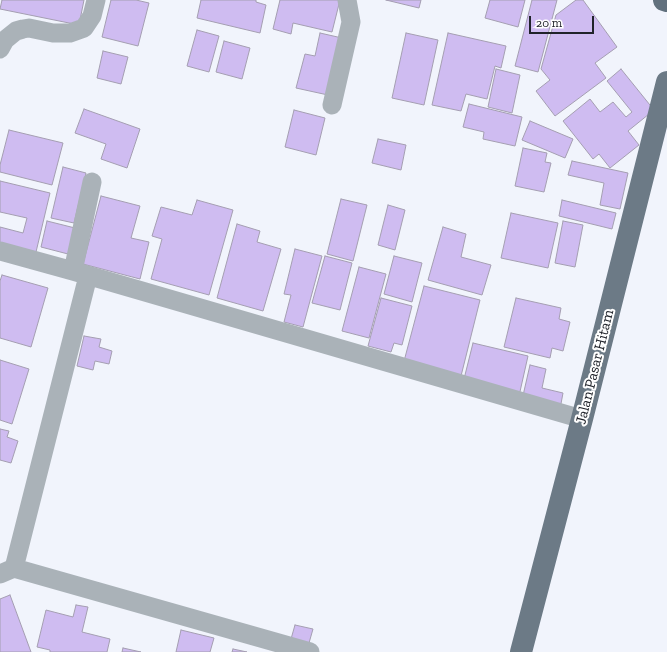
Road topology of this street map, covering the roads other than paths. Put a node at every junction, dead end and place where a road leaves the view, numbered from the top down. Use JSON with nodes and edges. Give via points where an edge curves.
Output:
{"nodes":[{"id":1,"x":96,"y":0,"type":"edge"},
{"id":2,"x":347,"y":0,"type":"edge"},
{"id":3,"x":0,"y":49,"type":"edge"},
{"id":4,"x":667,"y":82,"type":"edge"},
{"id":5,"x":332,"y":106,"type":"dead end"},
{"id":6,"x":92,"y":182,"type":"dead end"},
{"id":7,"x":0,"y":251,"type":"edge"},
{"id":8,"x":81,"y":274,"type":"junction"},
{"id":9,"x":582,"y":419,"type":"junction"},
{"id":10,"x":7,"y":571,"type":"edge"},
{"id":11,"x":310,"y":652,"type":"edge"},
{"id":12,"x":520,"y":652,"type":"edge"}],
"edges":[{"from":1,"to":3,"type":"street","via":[[92,16],[84,28],[70,33],[23,29],[5,40]]},
{"from":2,"to":5,"type":"street","via":[[351,22]]},
{"from":4,"to":9,"type":"main road","name":"Jalan Pasar Hitam"},
{"from":6,"to":8,"type":"street"},
{"from":7,"to":8,"type":"street"},
{"from":8,"to":9,"type":"street"},
{"from":8,"to":10,"type":"street"},
{"from":9,"to":12,"type":"main road","name":"Jalan Pasar Hitam"},
{"from":10,"to":11,"type":"street"}]}
